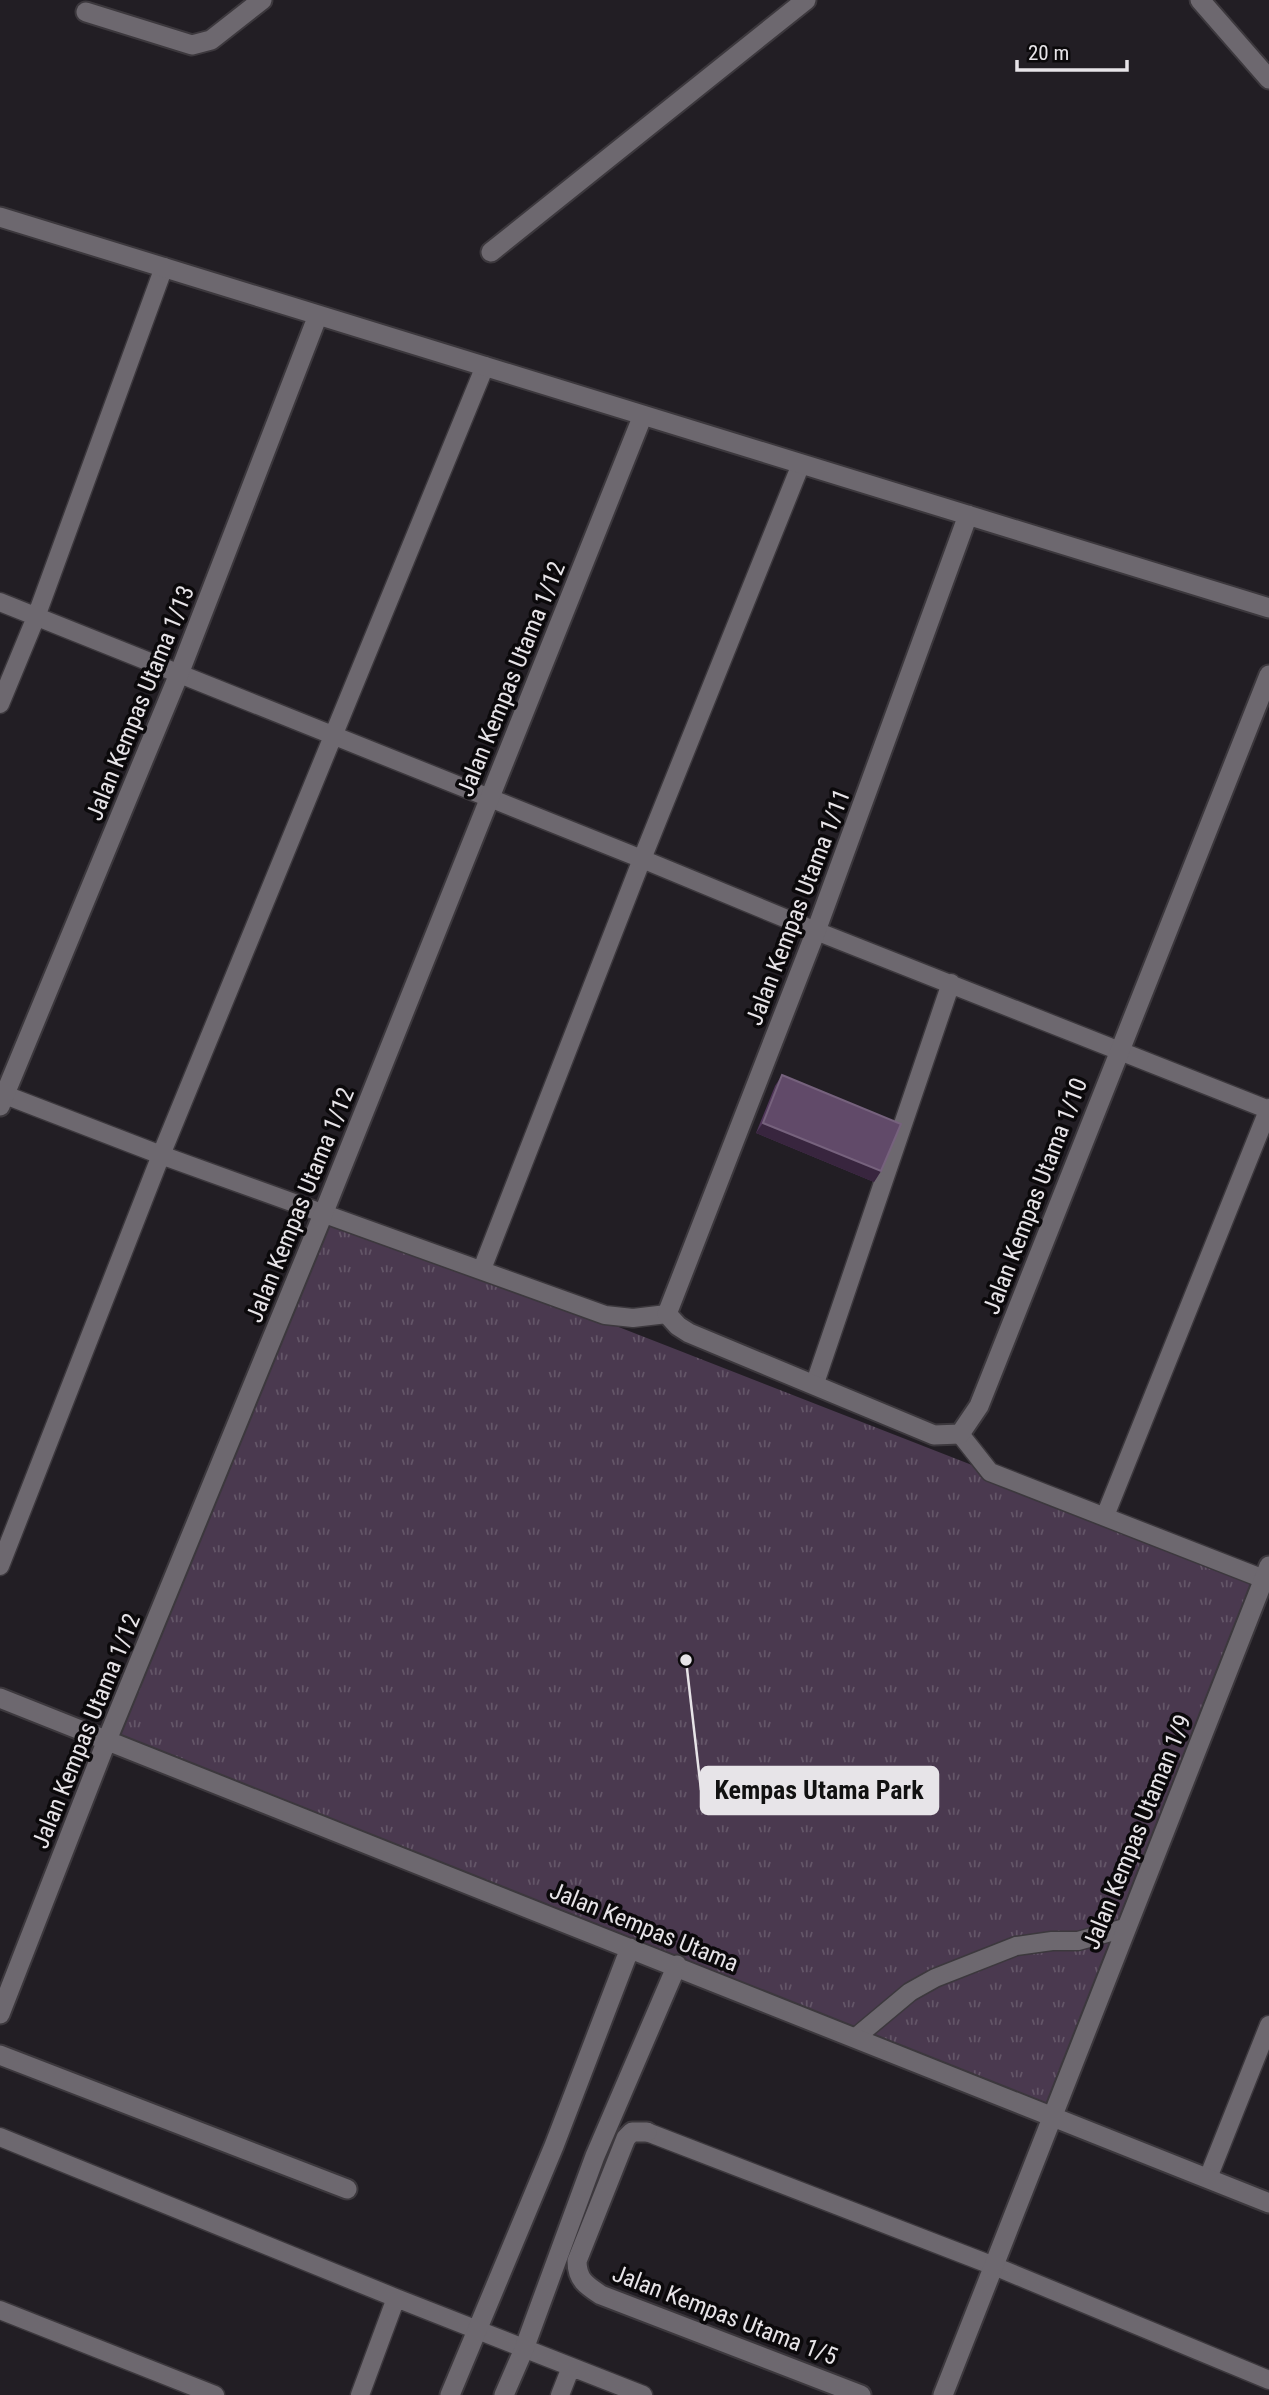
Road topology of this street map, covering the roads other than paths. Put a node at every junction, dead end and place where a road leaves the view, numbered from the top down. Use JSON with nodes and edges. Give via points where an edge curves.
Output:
{"nodes":[{"id":1,"x":262,"y":0,"type":"edge"},
{"id":2,"x":806,"y":0,"type":"edge"},
{"id":3,"x":1199,"y":0,"type":"edge"},
{"id":4,"x":86,"y":12,"type":"dead end"},
{"id":5,"x":1269,"y":79,"type":"edge"},
{"id":6,"x":0,"y":217,"type":"edge"},
{"id":7,"x":491,"y":252,"type":"dead end"},
{"id":8,"x":164,"y":267,"type":"junction"},
{"id":9,"x":318,"y":314,"type":"junction"},
{"id":10,"x":485,"y":366,"type":"junction"},
{"id":11,"x":643,"y":415,"type":"junction"},
{"id":12,"x":801,"y":464,"type":"junction"},
{"id":13,"x":968,"y":515,"type":"junction"},
{"id":14,"x":0,"y":602,"type":"edge"},
{"id":15,"x":1269,"y":608,"type":"edge"},
{"id":16,"x":36,"y":617,"type":"junction"},
{"id":17,"x":179,"y":674,"type":"junction"},
{"id":18,"x":1269,"y":674,"type":"edge"},
{"id":19,"x":0,"y":704,"type":"edge"},
{"id":20,"x":334,"y":736,"type":"junction"},
{"id":21,"x":490,"y":798,"type":"junction"},
{"id":22,"x":642,"y":859,"type":"junction"},
{"id":23,"x":816,"y":931,"type":"junction"},
{"id":24,"x":951,"y":983,"type":"junction"},
{"id":25,"x":1119,"y":1050,"type":"junction"},
{"id":26,"x":1,"y":1098,"type":"edge"},
{"id":27,"x":1269,"y":1109,"type":"edge"},
{"id":28,"x":161,"y":1155,"type":"junction"},
{"id":29,"x":324,"y":1212,"type":"junction"},
{"id":30,"x":482,"y":1269,"type":"junction"},
{"id":31,"x":667,"y":1314,"type":"junction"},
{"id":32,"x":815,"y":1383,"type":"junction"},
{"id":33,"x":960,"y":1434,"type":"junction"},
{"id":34,"x":1105,"y":1516,"type":"junction"},
{"id":35,"x":0,"y":1566,"type":"edge"},
{"id":36,"x":1267,"y":1576,"type":"edge"},
{"id":37,"x":0,"y":1698,"type":"edge"},
{"id":38,"x":107,"y":1740,"type":"junction"},
{"id":39,"x":1125,"y":1928,"type":"junction"},
{"id":40,"x":630,"y":1948,"type":"junction"},
{"id":41,"x":677,"y":1965,"type":"junction"},
{"id":42,"x":0,"y":2014,"type":"edge"},
{"id":43,"x":1269,"y":2025,"type":"edge"},
{"id":44,"x":855,"y":2038,"type":"junction"},
{"id":45,"x":0,"y":2054,"type":"edge"},
{"id":46,"x":1052,"y":2116,"type":"junction"},
{"id":47,"x":647,"y":2132,"type":"joint"},
{"id":48,"x":0,"y":2137,"type":"edge"},
{"id":49,"x":1208,"y":2178,"type":"junction"},
{"id":50,"x":347,"y":2189,"type":"dead end"},
{"id":51,"x":1269,"y":2203,"type":"edge"},
{"id":52,"x":994,"y":2266,"type":"junction"},
{"id":53,"x":396,"y":2298,"type":"junction"},
{"id":54,"x":0,"y":2310,"type":"edge"},
{"id":55,"x":478,"y":2329,"type":"junction"},
{"id":56,"x":524,"y":2349,"type":"junction"},
{"id":57,"x":571,"y":2367,"type":"junction"},
{"id":58,"x":1269,"y":2380,"type":"edge"},
{"id":59,"x":215,"y":2395,"type":"edge"},
{"id":60,"x":360,"y":2395,"type":"edge"},
{"id":61,"x":450,"y":2395,"type":"edge"},
{"id":62,"x":504,"y":2395,"type":"edge"},
{"id":63,"x":560,"y":2395,"type":"edge"},
{"id":64,"x":643,"y":2395,"type":"edge"},
{"id":65,"x":862,"y":2395,"type":"edge"},
{"id":66,"x":943,"y":2395,"type":"edge"}],
"edges":[{"from":1,"to":4,"type":"street","via":[[211,40],[192,45]]},
{"from":2,"to":7,"type":"street"},
{"from":3,"to":5,"type":"street"},
{"from":6,"to":8,"type":"street"},
{"from":8,"to":9,"type":"street"},
{"from":8,"to":16,"type":"lane"},
{"from":9,"to":10,"type":"street"},
{"from":9,"to":17,"type":"street","name":"Jalan Kempas Utama 1/13"},
{"from":10,"to":11,"type":"street"},
{"from":10,"to":20,"type":"lane"},
{"from":11,"to":12,"type":"street"},
{"from":11,"to":21,"type":"street","name":"Jalan Kempas Utama 1/12"},
{"from":12,"to":13,"type":"street"},
{"from":12,"to":22,"type":"lane"},
{"from":13,"to":15,"type":"street"},
{"from":13,"to":23,"type":"street","name":"Jalan Kempas Utama 1/11"},
{"from":14,"to":16,"type":"lane"},
{"from":16,"to":17,"type":"lane"},
{"from":16,"to":19,"type":"lane"},
{"from":17,"to":20,"type":"lane"},
{"from":17,"to":26,"type":"street","name":"Jalan Kempas Utama 1/13"},
{"from":18,"to":25,"type":"street","name":"Jalan Kempas Utama 1/10"},
{"from":20,"to":21,"type":"lane"},
{"from":20,"to":28,"type":"lane"},
{"from":21,"to":22,"type":"lane"},
{"from":21,"to":29,"type":"street","name":"Jalan Kempas Utama 1/12"},
{"from":22,"to":23,"type":"lane"},
{"from":22,"to":30,"type":"lane"},
{"from":23,"to":24,"type":"lane"},
{"from":23,"to":31,"type":"street","name":"Jalan Kempas Utama 1/11"},
{"from":24,"to":25,"type":"lane"},
{"from":24,"to":32,"type":"lane"},
{"from":25,"to":27,"type":"lane"},
{"from":25,"to":33,"type":"street","name":"Jalan Kempas Utama 1/10","via":[[979,1406]]},
{"from":26,"to":28,"type":"lane"},
{"from":27,"to":34,"type":"lane"},
{"from":28,"to":29,"type":"lane"},
{"from":28,"to":35,"type":"lane"},
{"from":29,"to":30,"type":"lane"},
{"from":29,"to":38,"type":"street","name":"Jalan Kempas Utama 1/12"},
{"from":30,"to":31,"type":"lane","via":[[605,1315]]},
{"from":31,"to":32,"type":"street","via":[[690,1333]]},
{"from":32,"to":33,"type":"street","via":[[934,1435]]},
{"from":33,"to":34,"type":"lane","via":[[990,1472]]},
{"from":34,"to":36,"type":"lane"},
{"from":36,"to":39,"type":"street","name":"Jalan Kempas Utaman 1/9"},
{"from":37,"to":38,"type":"street","name":"Jalan Kempas Utama"},
{"from":38,"to":40,"type":"street","name":"Jalan Kempas Utama"},
{"from":38,"to":42,"type":"street","name":"Jalan Kempas Utama 1/12"},
{"from":39,"to":44,"type":"lane","via":[[1079,1941],[1016,1946],[935,1978],[910,1992]]},
{"from":39,"to":46,"type":"street","name":"Jalan Kempas Utaman 1/9"},
{"from":40,"to":41,"type":"street","name":"Jalan Kempas Utama"},
{"from":40,"to":55,"type":"street"},
{"from":41,"to":44,"type":"street","name":"Jalan Kempas Utama"},
{"from":41,"to":56,"type":"street","via":[[595,2156]]},
{"from":43,"to":49,"type":"lane"},
{"from":44,"to":46,"type":"street","name":"Jalan Kempas Utama"},
{"from":45,"to":50,"type":"street"},
{"from":46,"to":49,"type":"street","name":"Jalan Kempas Utama"},
{"from":46,"to":52,"type":"street","name":"Jalan Kempas Utaman 1/9"},
{"from":47,"to":52,"type":"lane"},
{"from":47,"to":65,"type":"street","name":"Jalan Kempas Utama 1/5","via":[[632,2132],[626,2138],[577,2261],[584,2284],[601,2295]]},
{"from":48,"to":53,"type":"lane"},
{"from":49,"to":51,"type":"street","name":"Jalan Kempas Utama"},
{"from":52,"to":58,"type":"lane"},
{"from":52,"to":66,"type":"street","name":"Jalan Kempas Utaman 1/9"},
{"from":53,"to":55,"type":"lane"},
{"from":53,"to":60,"type":"lane"},
{"from":54,"to":59,"type":"lane"},
{"from":55,"to":56,"type":"lane"},
{"from":55,"to":61,"type":"street"},
{"from":56,"to":57,"type":"lane"},
{"from":56,"to":62,"type":"street"},
{"from":57,"to":63,"type":"lane"},
{"from":57,"to":64,"type":"lane"}]}
